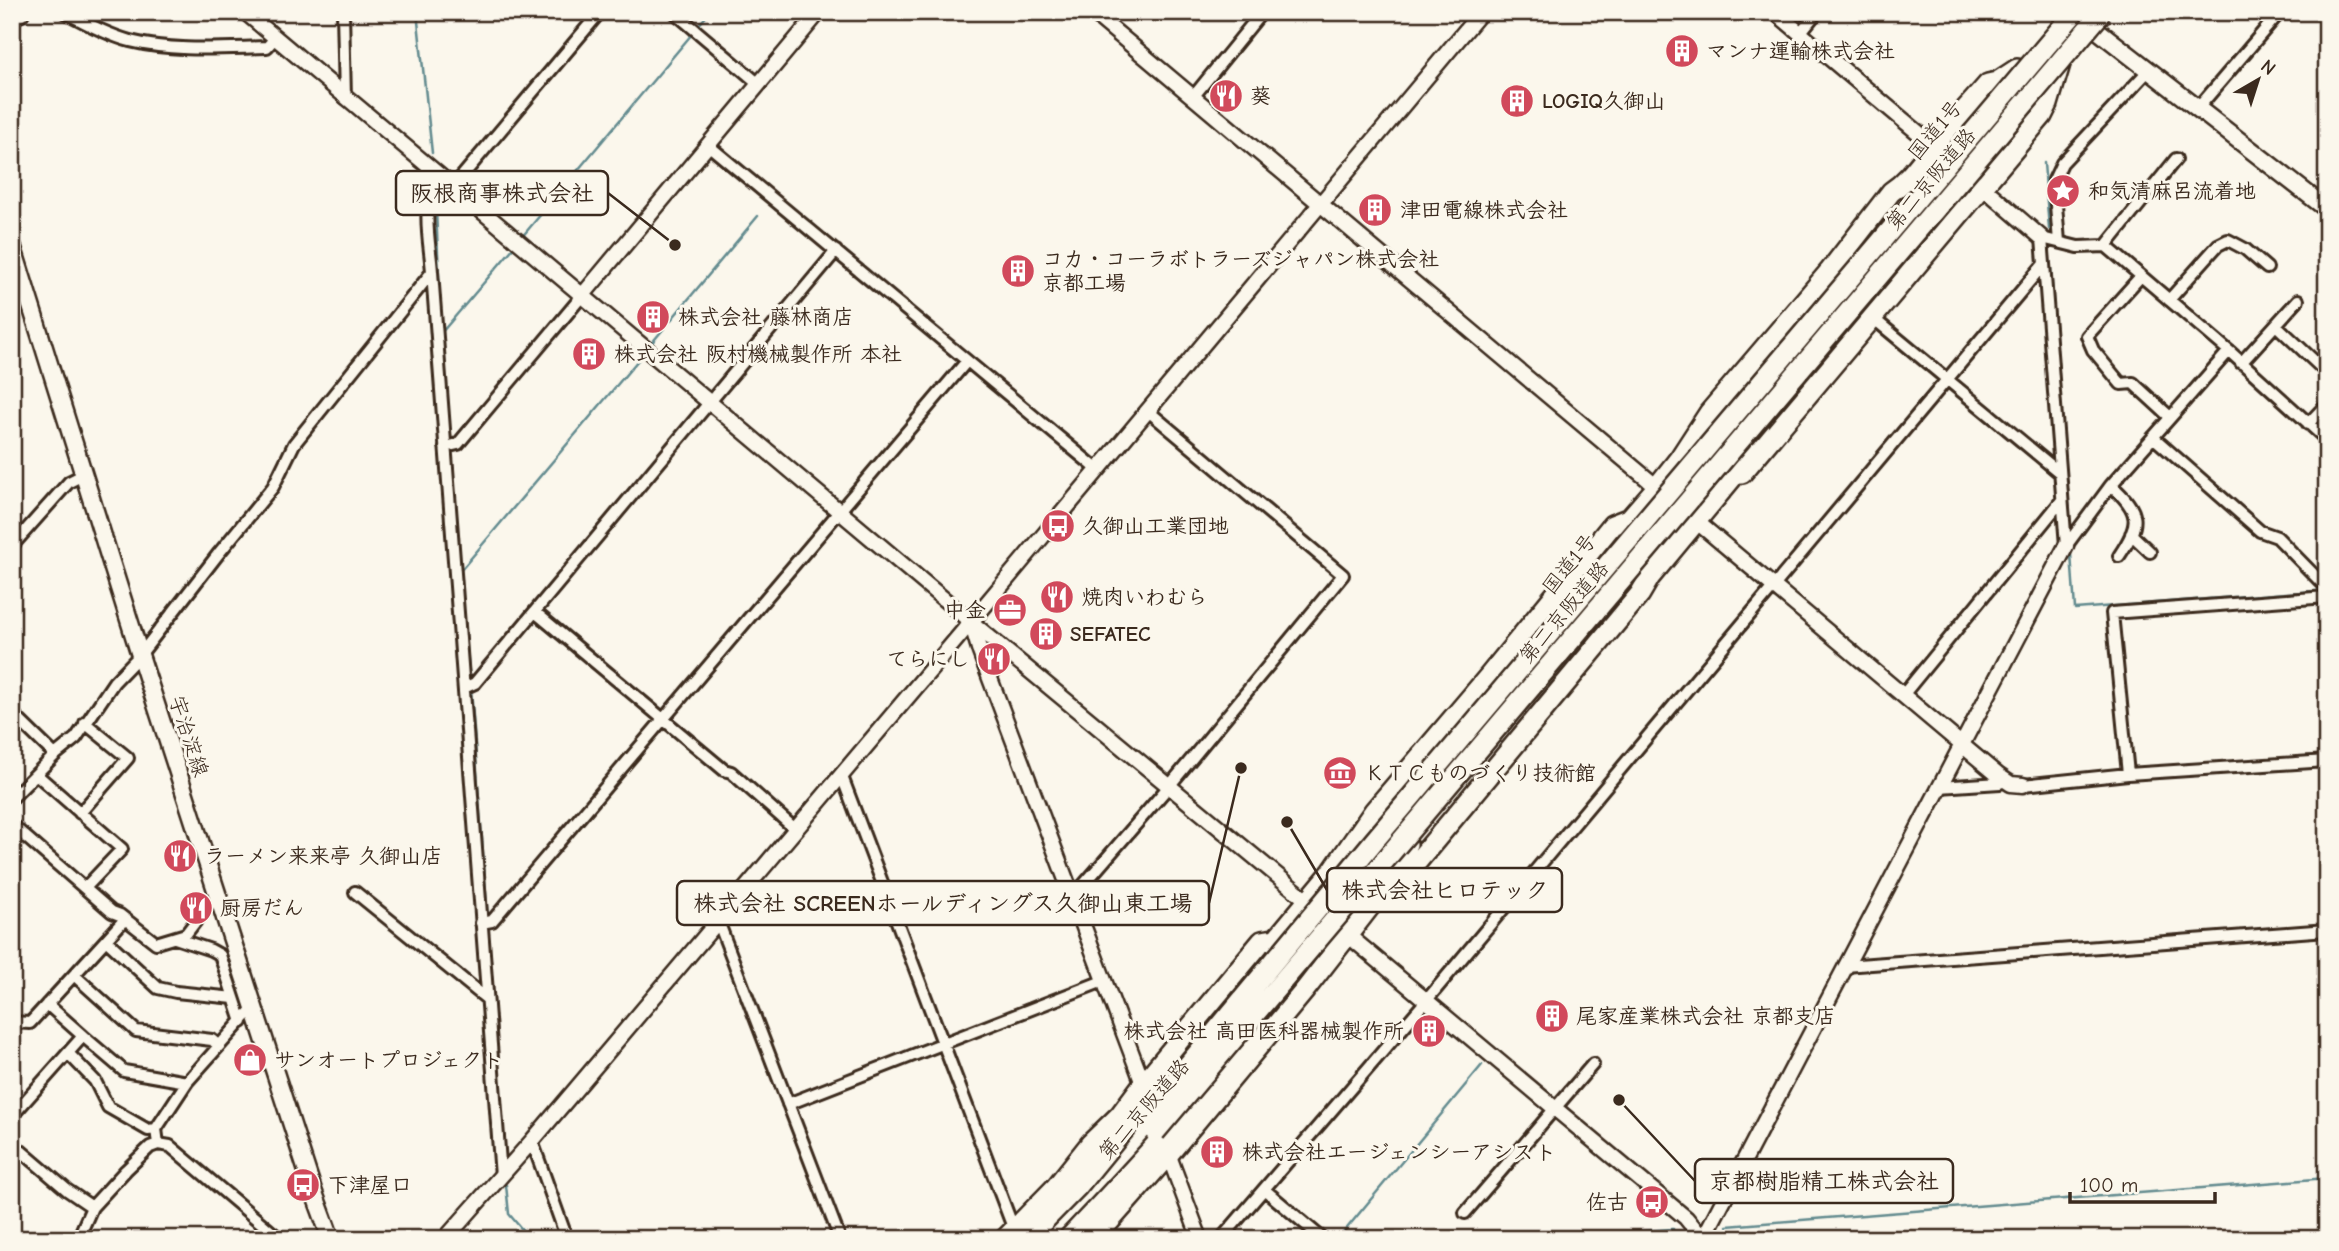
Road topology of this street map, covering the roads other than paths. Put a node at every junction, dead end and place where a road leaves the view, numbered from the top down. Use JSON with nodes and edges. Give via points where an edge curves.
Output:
{"nodes":[{"id":1,"x":19,"y":12,"type":"edge"},
{"id":2,"x":65,"y":12,"type":"edge"},
{"id":3,"x":245,"y":12,"type":"edge"},
{"id":4,"x":343,"y":12,"type":"edge"},
{"id":5,"x":600,"y":12,"type":"edge"},
{"id":6,"x":674,"y":12,"type":"edge"},
{"id":7,"x":819,"y":12,"type":"edge"},
{"id":8,"x":1092,"y":12,"type":"edge"},
{"id":9,"x":1262,"y":12,"type":"edge"},
{"id":10,"x":1481,"y":12,"type":"edge"},
{"id":11,"x":1775,"y":12,"type":"edge"},
{"id":12,"x":1817,"y":12,"type":"edge"},
{"id":13,"x":2064,"y":12,"type":"edge"},
{"id":14,"x":2075,"y":12,"type":"edge"},
{"id":15,"x":2280,"y":12,"type":"edge"},
{"id":16,"x":12,"y":14,"type":"edge"},
{"id":17,"x":2098,"y":17,"type":"edge"},
{"id":18,"x":1800,"y":33,"type":"junction"},
{"id":19,"x":275,"y":38,"type":"junction"},
{"id":20,"x":2060,"y":64,"type":"junction"},
{"id":21,"x":2150,"y":69,"type":"junction"},
{"id":22,"x":759,"y":84,"type":"junction"},
{"id":23,"x":1193,"y":97,"type":"junction"},
{"id":24,"x":345,"y":98,"type":"junction"},
{"id":25,"x":2198,"y":108,"type":"junction"},
{"id":26,"x":708,"y":145,"type":"junction"},
{"id":27,"x":1938,"y":150,"type":"junction"},
{"id":28,"x":2176,"y":159,"type":"dead end"},
{"id":29,"x":1968,"y":174,"type":"junction"},
{"id":30,"x":440,"y":177,"type":"junction"},
{"id":31,"x":1903,"y":184,"type":"junction"},
{"id":32,"x":453,"y":187,"type":"junction"},
{"id":33,"x":1983,"y":187,"type":"junction"},
{"id":34,"x":1320,"y":205,"type":"junction"},
{"id":35,"x":2327,"y":209,"type":"edge"},
{"id":36,"x":2042,"y":238,"type":"junction"},
{"id":37,"x":2059,"y":242,"type":"junction"},
{"id":38,"x":12,"y":245,"type":"edge"},
{"id":39,"x":2106,"y":246,"type":"junction"},
{"id":40,"x":1866,"y":249,"type":"junction"},
{"id":41,"x":836,"y":251,"type":"junction"},
{"id":42,"x":1926,"y":256,"type":"junction"},
{"id":43,"x":1897,"y":260,"type":"junction"},
{"id":44,"x":2043,"y":265,"type":"junction"},
{"id":45,"x":2267,"y":268,"type":"dead end"},
{"id":46,"x":432,"y":271,"type":"junction"},
{"id":47,"x":2141,"y":276,"type":"junction"},
{"id":48,"x":582,"y":296,"type":"junction"},
{"id":49,"x":2169,"y":300,"type":"junction"},
{"id":50,"x":2298,"y":300,"type":"dead end"},
{"id":51,"x":1873,"y":318,"type":"junction"},
{"id":52,"x":2276,"y":325,"type":"junction"},
{"id":53,"x":2229,"y":351,"type":"junction"},
{"id":54,"x":967,"y":361,"type":"junction"},
{"id":55,"x":2241,"y":363,"type":"junction"},
{"id":56,"x":2327,"y":373,"type":"edge"},
{"id":57,"x":1948,"y":380,"type":"junction"},
{"id":58,"x":710,"y":403,"type":"junction"},
{"id":59,"x":2327,"y":404,"type":"edge"},
{"id":60,"x":1147,"y":410,"type":"junction"},
{"id":61,"x":1726,"y":416,"type":"junction"},
{"id":62,"x":2170,"y":417,"type":"junction"},
{"id":63,"x":2308,"y":424,"type":"junction"},
{"id":64,"x":1693,"y":436,"type":"junction"},
{"id":65,"x":2153,"y":437,"type":"junction"},
{"id":66,"x":2327,"y":440,"type":"edge"},
{"id":67,"x":1743,"y":443,"type":"junction"},
{"id":68,"x":445,"y":447,"type":"junction"},
{"id":69,"x":1097,"y":470,"type":"junction"},
{"id":70,"x":85,"y":474,"type":"junction"},
{"id":71,"x":2060,"y":474,"type":"junction"},
{"id":72,"x":1732,"y":478,"type":"junction"},
{"id":73,"x":2111,"y":485,"type":"junction"},
{"id":74,"x":1660,"y":490,"type":"junction"},
{"id":75,"x":2062,"y":500,"type":"junction"},
{"id":76,"x":840,"y":511,"type":"junction"},
{"id":77,"x":1690,"y":517,"type":"junction"},
{"id":78,"x":1630,"y":518,"type":"junction"},
{"id":79,"x":2132,"y":534,"type":"junction"},
{"id":80,"x":12,"y":545,"type":"edge"},
{"id":81,"x":2066,"y":546,"type":"junction"},
{"id":82,"x":1613,"y":547,"type":"junction"},
{"id":83,"x":2150,"y":551,"type":"dead end"},
{"id":84,"x":2119,"y":556,"type":"dead end"},
{"id":85,"x":1650,"y":578,"type":"junction"},
{"id":86,"x":2327,"y":582,"type":"edge"},
{"id":87,"x":1626,"y":583,"type":"junction"},
{"id":88,"x":1776,"y":586,"type":"junction"},
{"id":89,"x":2327,"y":597,"type":"edge"},
{"id":90,"x":535,"y":612,"type":"junction"},
{"id":91,"x":971,"y":622,"type":"junction"},
{"id":92,"x":140,"y":654,"type":"junction"},
{"id":93,"x":464,"y":688,"type":"junction"},
{"id":94,"x":1903,"y":695,"type":"junction"},
{"id":95,"x":12,"y":713,"type":"edge"},
{"id":96,"x":663,"y":719,"type":"junction"},
{"id":97,"x":85,"y":723,"type":"junction"},
{"id":98,"x":1961,"y":744,"type":"junction"},
{"id":99,"x":55,"y":755,"type":"junction"},
{"id":100,"x":2327,"y":761,"type":"edge"},
{"id":101,"x":36,"y":774,"type":"junction"},
{"id":102,"x":841,"y":774,"type":"junction"},
{"id":103,"x":2128,"y":774,"type":"junction"},
{"id":104,"x":2000,"y":783,"type":"dead end"},
{"id":105,"x":1170,"y":785,"type":"junction"},
{"id":106,"x":2024,"y":785,"type":"joint"},
{"id":107,"x":1939,"y":787,"type":"junction"},
{"id":108,"x":12,"y":798,"type":"edge"},
{"id":109,"x":80,"y":813,"type":"junction"},
{"id":110,"x":12,"y":825,"type":"edge"},
{"id":111,"x":795,"y":829,"type":"junction"},
{"id":112,"x":1377,"y":836,"type":"junction"},
{"id":113,"x":1349,"y":844,"type":"junction"},
{"id":114,"x":1407,"y":844,"type":"junction"},
{"id":115,"x":85,"y":888,"type":"junction"},
{"id":116,"x":355,"y":892,"type":"dead end"},
{"id":117,"x":1073,"y":897,"type":"junction"},
{"id":118,"x":220,"y":898,"type":"junction"},
{"id":119,"x":1375,"y":902,"type":"junction"},
{"id":120,"x":1312,"y":904,"type":"junction"},
{"id":121,"x":125,"y":919,"type":"junction"},
{"id":122,"x":718,"y":921,"type":"junction"},
{"id":123,"x":481,"y":923,"type":"junction"},
{"id":124,"x":2327,"y":930,"type":"edge"},
{"id":125,"x":1343,"y":931,"type":"junction"},
{"id":126,"x":174,"y":938,"type":"junction"},
{"id":127,"x":1276,"y":939,"type":"junction"},
{"id":128,"x":106,"y":940,"type":"junction"},
{"id":129,"x":1845,"y":966,"type":"junction"},
{"id":130,"x":74,"y":975,"type":"junction"},
{"id":131,"x":1251,"y":978,"type":"junction"},
{"id":132,"x":1103,"y":981,"type":"junction"},
{"id":133,"x":1305,"y":990,"type":"junction"},
{"id":134,"x":1279,"y":996,"type":"junction"},
{"id":135,"x":234,"y":998,"type":"junction"},
{"id":136,"x":487,"y":999,"type":"junction"},
{"id":137,"x":1426,"y":1001,"type":"junction"},
{"id":138,"x":47,"y":1004,"type":"junction"},
{"id":139,"x":254,"y":1007,"type":"junction"},
{"id":140,"x":242,"y":1022,"type":"junction"},
{"id":141,"x":12,"y":1023,"type":"edge"},
{"id":142,"x":83,"y":1036,"type":"junction"},
{"id":143,"x":943,"y":1044,"type":"junction"},
{"id":144,"x":219,"y":1046,"type":"junction"},
{"id":145,"x":68,"y":1053,"type":"junction"},
{"id":146,"x":1593,"y":1064,"type":"dead end"},
{"id":147,"x":187,"y":1082,"type":"junction"},
{"id":148,"x":1146,"y":1091,"type":"junction"},
{"id":149,"x":12,"y":1093,"type":"edge"},
{"id":150,"x":23,"y":1101,"type":"junction"},
{"id":151,"x":788,"y":1104,"type":"junction"},
{"id":152,"x":1554,"y":1109,"type":"junction"},
{"id":153,"x":1120,"y":1115,"type":"junction"},
{"id":154,"x":12,"y":1116,"type":"edge"},
{"id":155,"x":156,"y":1129,"type":"junction"},
{"id":156,"x":532,"y":1141,"type":"junction"},
{"id":157,"x":12,"y":1143,"type":"edge"},
{"id":158,"x":158,"y":1144,"type":"junction"},
{"id":159,"x":1165,"y":1146,"type":"junction"},
{"id":160,"x":501,"y":1176,"type":"junction"},
{"id":161,"x":1078,"y":1186,"type":"junction"},
{"id":162,"x":1265,"y":1189,"type":"junction"},
{"id":163,"x":92,"y":1207,"type":"junction"},
{"id":164,"x":1465,"y":1213,"type":"dead end"},
{"id":165,"x":1015,"y":1236,"type":"edge"},
{"id":166,"x":1096,"y":1237,"type":"edge"},
{"id":167,"x":78,"y":1239,"type":"edge"},
{"id":168,"x":280,"y":1239,"type":"edge"},
{"id":169,"x":331,"y":1239,"type":"edge"},
{"id":170,"x":445,"y":1239,"type":"edge"},
{"id":171,"x":568,"y":1239,"type":"edge"},
{"id":172,"x":840,"y":1239,"type":"edge"},
{"id":173,"x":1033,"y":1239,"type":"edge"},
{"id":174,"x":1059,"y":1239,"type":"edge"},
{"id":175,"x":1068,"y":1239,"type":"edge"},
{"id":176,"x":1200,"y":1239,"type":"edge"},
{"id":177,"x":1221,"y":1239,"type":"edge"},
{"id":178,"x":1323,"y":1239,"type":"edge"},
{"id":179,"x":1703,"y":1239,"type":"edge"}],
"edges":[{"from":1,"to":16,"type":"highway"},
{"from":2,"to":19,"type":"street","via":[[143,43],[193,49],[267,47]]},
{"from":3,"to":19,"type":"street"},
{"from":4,"to":24,"type":"street"},
{"from":5,"to":32,"type":"street"},
{"from":6,"to":22,"type":"street"},
{"from":7,"to":22,"type":"street"},
{"from":8,"to":23,"type":"street"},
{"from":9,"to":23,"type":"street"},
{"from":10,"to":34,"type":"street"},
{"from":11,"to":18,"type":"street"},
{"from":12,"to":18,"type":"street"},
{"from":13,"to":27,"type":"highway","name":"国道1号","via":[[2017,69]]},
{"from":14,"to":17,"type":"main road"},
{"from":14,"to":173,"type":"highway","name":"第二京阪道路","bridge":true,"via":[[1144,1118]]},
{"from":15,"to":25,"type":"street"},
{"from":17,"to":20,"type":"highway"},
{"from":17,"to":21,"type":"main road","via":[[2117,48]]},
{"from":17,"to":174,"type":"highway","name":"第二京阪道路","bridge":true},
{"from":18,"to":27,"type":"street"},
{"from":19,"to":24,"type":"street"},
{"from":20,"to":29,"type":"highway"},
{"from":20,"to":33,"type":"highway","via":[[2042,116]]},
{"from":21,"to":25,"type":"main road"},
{"from":21,"to":37,"type":"street","via":[[2062,163],[2054,180]]},
{"from":22,"to":26,"type":"street"},
{"from":23,"to":34,"type":"street"},
{"from":24,"to":30,"type":"street"},
{"from":25,"to":35,"type":"main road"},
{"from":26,"to":41,"type":"street"},
{"from":26,"to":48,"type":"street"},
{"from":27,"to":29,"type":"street"},
{"from":27,"to":31,"type":"highway"},
{"from":27,"to":40,"type":"highway","name":"国道1号"},
{"from":28,"to":39,"type":"street"},
{"from":29,"to":33,"type":"street"},
{"from":29,"to":43,"type":"highway"},
{"from":30,"to":32,"type":"street"},
{"from":30,"to":46,"type":"street","via":[[431,188],[427,207]]},
{"from":31,"to":40,"type":"highway","via":[[1880,214]]},
{"from":31,"to":64,"type":"highway","via":[[1891,192]]},
{"from":32,"to":48,"type":"street"},
{"from":33,"to":36,"type":"street"},
{"from":33,"to":42,"type":"highway"},
{"from":34,"to":60,"type":"street"},
{"from":34,"to":74,"type":"street"},
{"from":36,"to":37,"type":"street"},
{"from":36,"to":44,"type":"street"},
{"from":37,"to":39,"type":"street"},
{"from":38,"to":70,"type":"main road","name":"宇治淀線"},
{"from":39,"to":47,"type":"street"},
{"from":40,"to":61,"type":"highway","name":"国道1号"},
{"from":41,"to":54,"type":"street"},
{"from":41,"to":58,"type":"street"},
{"from":42,"to":43,"type":"highway"},
{"from":42,"to":51,"type":"highway"},
{"from":43,"to":67,"type":"highway"},
{"from":44,"to":57,"type":"street"},
{"from":44,"to":71,"type":"street"},
{"from":45,"to":49,"type":"street","via":[[2228,240],[2218,245]]},
{"from":46,"to":68,"type":"street"},
{"from":46,"to":92,"type":"street","via":[[294,444],[273,487]]},
{"from":47,"to":49,"type":"street"},
{"from":47,"to":62,"type":"street","via":[[2087,336],[2121,384],[2133,383]]},
{"from":48,"to":58,"type":"street"},
{"from":48,"to":68,"type":"street","via":[[458,444]]},
{"from":49,"to":53,"type":"street"},
{"from":50,"to":52,"type":"street"},
{"from":51,"to":57,"type":"street"},
{"from":51,"to":72,"type":"highway","via":[[1745,471]]},
{"from":52,"to":55,"type":"street"},
{"from":52,"to":56,"type":"street"},
{"from":53,"to":55,"type":"street"},
{"from":53,"to":62,"type":"street"},
{"from":54,"to":69,"type":"street"},
{"from":54,"to":76,"type":"street"},
{"from":55,"to":63,"type":"street"},
{"from":57,"to":71,"type":"street"},
{"from":57,"to":88,"type":"street"},
{"from":58,"to":76,"type":"street"},
{"from":58,"to":90,"type":"street"},
{"from":59,"to":63,"type":"street"},
{"from":60,"to":69,"type":"street"},
{"from":60,"to":105,"type":"street","via":[[1343,575]]},
{"from":61,"to":64,"type":"highway"},
{"from":61,"to":74,"type":"highway","name":"国道1号"},
{"from":62,"to":65,"type":"street"},
{"from":63,"to":66,"type":"street"},
{"from":64,"to":74,"type":"highway"},
{"from":65,"to":73,"type":"street"},
{"from":65,"to":86,"type":"street","via":[[2260,531],[2277,537],[2321,582]]},
{"from":67,"to":72,"type":"highway","via":[[1746,454]]},
{"from":67,"to":77,"type":"highway"},
{"from":68,"to":93,"type":"street"},
{"from":69,"to":91,"type":"street"},
{"from":70,"to":80,"type":"street","via":[[69,482]]},
{"from":70,"to":92,"type":"main road","name":"宇治淀線"},
{"from":71,"to":75,"type":"street"},
{"from":72,"to":77,"type":"highway"},
{"from":73,"to":79,"type":"street","via":[[2129,501],[2135,517]]},
{"from":73,"to":81,"type":"street"},
{"from":74,"to":77,"type":"street"},
{"from":74,"to":78,"type":"highway"},
{"from":74,"to":82,"type":"highway","name":"国道1号"},
{"from":75,"to":81,"type":"street"},
{"from":75,"to":94,"type":"street"},
{"from":76,"to":91,"type":"street"},
{"from":76,"to":96,"type":"street"},
{"from":77,"to":85,"type":"highway"},
{"from":77,"to":87,"type":"highway"},
{"from":77,"to":88,"type":"street"},
{"from":78,"to":82,"type":"highway"},
{"from":78,"to":113,"type":"highway","via":[[1612,525]]},
{"from":79,"to":83,"type":"street"},
{"from":79,"to":84,"type":"street"},
{"from":81,"to":98,"type":"street"},
{"from":82,"to":112,"type":"highway","name":"国道1号"},
{"from":85,"to":87,"type":"highway"},
{"from":85,"to":119,"type":"highway","via":[[1389,899]]},
{"from":87,"to":114,"type":"highway"},
{"from":88,"to":94,"type":"street"},
{"from":88,"to":137,"type":"street"},
{"from":89,"to":103,"type":"street","via":[[2112,613]]},
{"from":90,"to":93,"type":"street","via":[[475,683]]},
{"from":90,"to":96,"type":"street"},
{"from":91,"to":102,"type":"street"},
{"from":91,"to":105,"type":"street"},
{"from":91,"to":117,"type":"street"},
{"from":92,"to":97,"type":"street"},
{"from":92,"to":118,"type":"main road","name":"宇治淀線"},
{"from":93,"to":123,"type":"street"},
{"from":94,"to":98,"type":"street"},
{"from":95,"to":99,"type":"street"},
{"from":96,"to":111,"type":"street"},
{"from":96,"to":123,"type":"street","via":[[492,921]]},
{"from":97,"to":99,"type":"street"},
{"from":97,"to":109,"type":"street","via":[[128,758]]},
{"from":98,"to":106,"type":"street","via":[[2011,784]]},
{"from":98,"to":107,"type":"street"},
{"from":99,"to":101,"type":"street"},
{"from":100,"to":103,"type":"street"},
{"from":101,"to":108,"type":"street"},
{"from":101,"to":109,"type":"street"},
{"from":102,"to":111,"type":"street"},
{"from":102,"to":143,"type":"street"},
{"from":103,"to":106,"type":"street"},
{"from":104,"to":107,"type":"street"},
{"from":105,"to":117,"type":"street"},
{"from":105,"to":120,"type":"street"},
{"from":107,"to":129,"type":"street"},
{"from":109,"to":115,"type":"street","via":[[122,849]]},
{"from":110,"to":115,"type":"street"},
{"from":111,"to":122,"type":"street"},
{"from":112,"to":113,"type":"highway"},
{"from":112,"to":120,"type":"highway","name":"国道1号"},
{"from":113,"to":120,"type":"highway"},
{"from":114,"to":119,"type":"highway"},
{"from":114,"to":125,"type":"highway"},
{"from":115,"to":121,"type":"street"},
{"from":116,"to":136,"type":"street"},
{"from":117,"to":132,"type":"street"},
{"from":118,"to":126,"type":"street","via":[[208,905],[186,933]]},
{"from":118,"to":139,"type":"main road","name":"宇治淀線"},
{"from":119,"to":125,"type":"highway"},
{"from":120,"to":125,"type":"street"},
{"from":120,"to":127,"type":"highway"},
{"from":120,"to":131,"type":"highway","name":"国道1号"},
{"from":121,"to":126,"type":"street","via":[[156,943]]},
{"from":121,"to":128,"type":"street"},
{"from":122,"to":151,"type":"street"},
{"from":122,"to":156,"type":"street"},
{"from":123,"to":136,"type":"street"},
{"from":124,"to":129,"type":"street"},
{"from":125,"to":133,"type":"highway"},
{"from":125,"to":134,"type":"highway"},
{"from":125,"to":137,"type":"street"},
{"from":126,"to":135,"type":"street","via":[[220,955]]},
{"from":127,"to":131,"type":"highway"},
{"from":127,"to":148,"type":"highway","via":[[1262,941]]},
{"from":128,"to":130,"type":"street"},
{"from":128,"to":135,"type":"street","via":[[158,988]]},
{"from":129,"to":179,"type":"street"},
{"from":130,"to":138,"type":"street"},
{"from":130,"to":144,"type":"street","via":[[136,1031],[212,1040]]},
{"from":131,"to":148,"type":"highway","name":"国道1号"},
{"from":132,"to":143,"type":"street"},
{"from":132,"to":148,"type":"street"},
{"from":133,"to":134,"type":"highway"},
{"from":133,"to":159,"type":"highway"},
{"from":134,"to":159,"type":"highway"},
{"from":135,"to":140,"type":"street"},
{"from":136,"to":160,"type":"street"},
{"from":137,"to":152,"type":"street"},
{"from":137,"to":162,"type":"street"},
{"from":138,"to":141,"type":"street","via":[[30,1023]]},
{"from":138,"to":142,"type":"street"},
{"from":139,"to":140,"type":"street"},
{"from":139,"to":169,"type":"main road","name":"宇治淀線"},
{"from":140,"to":144,"type":"street"},
{"from":142,"to":145,"type":"street"},
{"from":142,"to":147,"type":"street","via":[[124,1071]]},
{"from":143,"to":151,"type":"street"},
{"from":143,"to":165,"type":"street"},
{"from":144,"to":147,"type":"street"},
{"from":145,"to":150,"type":"street"},
{"from":145,"to":155,"type":"street","via":[[95,1082],[108,1107],[148,1130]]},
{"from":146,"to":152,"type":"street"},
{"from":147,"to":155,"type":"street"},
{"from":148,"to":153,"type":"highway"},
{"from":148,"to":159,"type":"street"},
{"from":148,"to":161,"type":"highway","name":"国道1号"},
{"from":149,"to":150,"type":"street"},
{"from":150,"to":154,"type":"street"},
{"from":151,"to":172,"type":"street"},
{"from":152,"to":164,"type":"street"},
{"from":152,"to":179,"type":"street","via":[[1686,1218]]},
{"from":153,"to":161,"type":"highway","via":[[1094,1152]]},
{"from":153,"to":165,"type":"highway","via":[[1091,1143]]},
{"from":155,"to":158,"type":"street"},
{"from":156,"to":160,"type":"street"},
{"from":156,"to":171,"type":"street"},
{"from":157,"to":163,"type":"street"},
{"from":158,"to":163,"type":"street","via":[[125,1170]]},
{"from":158,"to":168,"type":"street","via":[[170,1146]]},
{"from":159,"to":166,"type":"highway"},
{"from":159,"to":175,"type":"highway"},
{"from":159,"to":176,"type":"street"},
{"from":160,"to":170,"type":"street"},
{"from":161,"to":165,"type":"highway","name":"国道1号"},
{"from":162,"to":177,"type":"street"},
{"from":162,"to":178,"type":"street"},
{"from":163,"to":167,"type":"street"},
{"from":166,"to":175,"type":"highway"}]}
